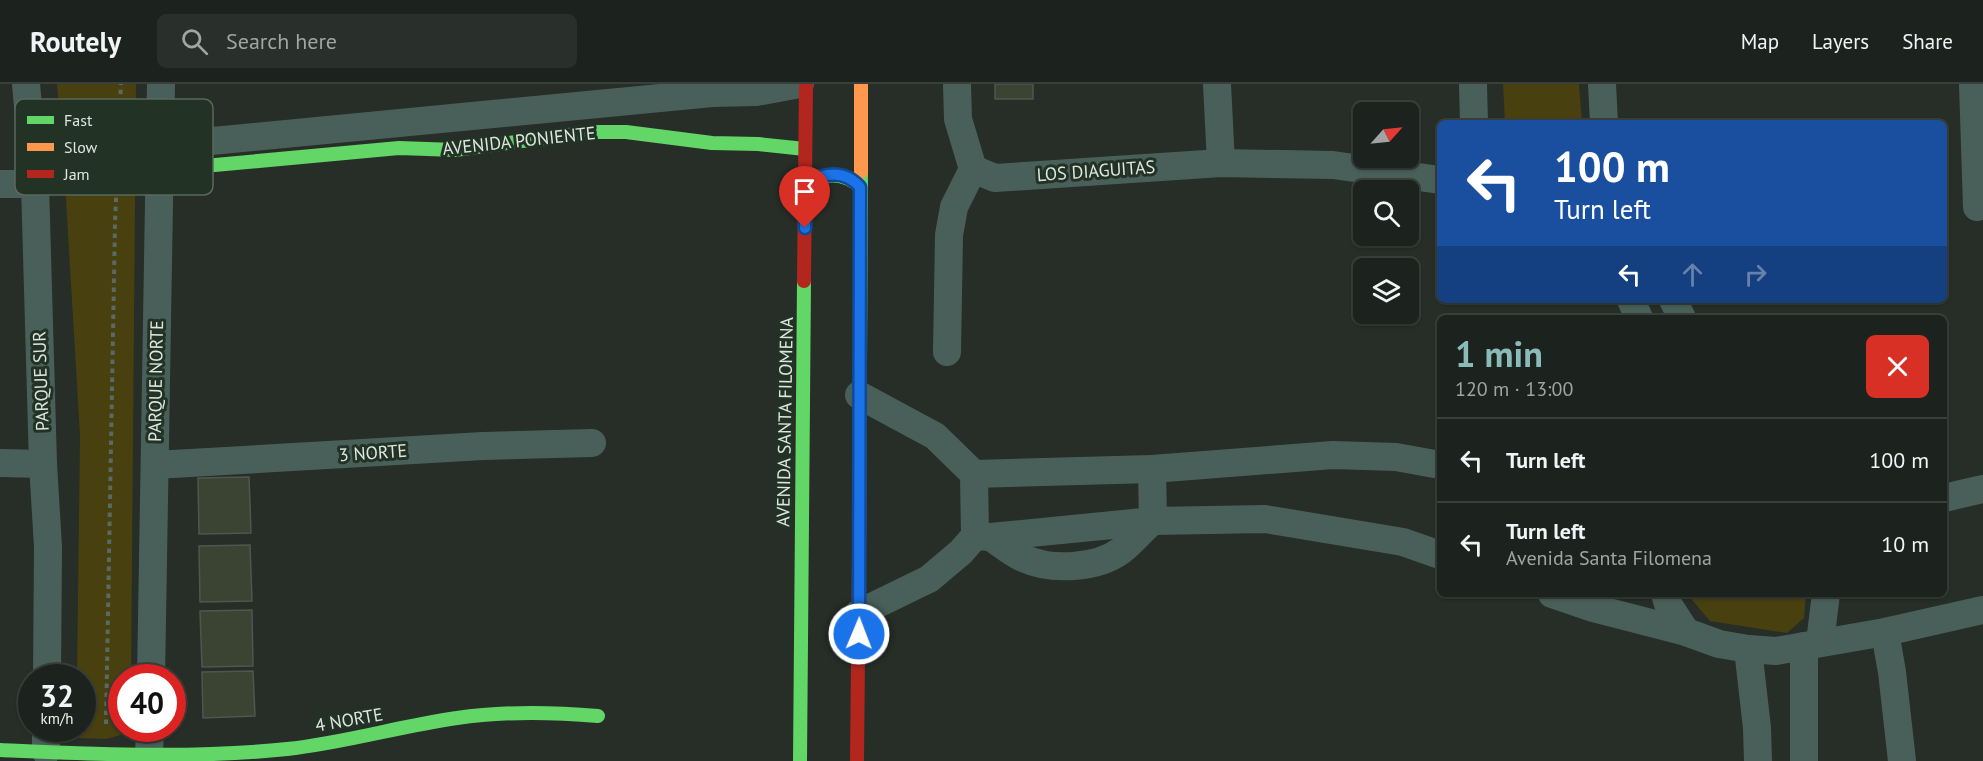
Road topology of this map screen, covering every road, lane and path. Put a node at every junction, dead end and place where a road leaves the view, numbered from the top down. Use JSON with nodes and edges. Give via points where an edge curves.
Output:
{"nodes":[{"id":1,"x":26,"y":84,"type":"edge"},
{"id":2,"x":121,"y":84,"type":"edge"},
{"id":3,"x":161,"y":84,"type":"edge"},
{"id":4,"x":800,"y":84,"type":"edge"},
{"id":5,"x":806,"y":84,"type":"edge"},
{"id":6,"x":861,"y":84,"type":"edge"},
{"id":7,"x":957,"y":84,"type":"edge"},
{"id":8,"x":1217,"y":84,"type":"edge"},
{"id":9,"x":1473,"y":84,"type":"edge"},
{"id":10,"x":1602,"y":84,"type":"edge"},
{"id":11,"x":1973,"y":84,"type":"edge"},
{"id":12,"x":27,"y":99,"type":"edge"},
{"id":13,"x":120,"y":99,"type":"edge"},
{"id":14,"x":161,"y":99,"type":"edge"},
{"id":15,"x":1474,"y":120,"type":"edge"},
{"id":16,"x":1604,"y":120,"type":"edge"},
{"id":17,"x":805,"y":149,"type":"junction"},
{"id":18,"x":213,"y":152,"type":"edge"},
{"id":19,"x":213,"y":156,"type":"edge"},
{"id":20,"x":1221,"y":163,"type":"junction"},
{"id":21,"x":973,"y":169,"type":"junction"},
{"id":22,"x":1437,"y":180,"type":"edge"},
{"id":23,"x":805,"y":183,"type":"junction"},
{"id":24,"x":860,"y":187,"type":"junction"},
{"id":25,"x":35,"y":195,"type":"edge"},
{"id":26,"x":115,"y":195,"type":"edge"},
{"id":27,"x":159,"y":195,"type":"edge"},
{"id":28,"x":1977,"y":207,"type":"dead end"},
{"id":29,"x":947,"y":352,"type":"dead end"},
{"id":30,"x":859,"y":395,"type":"junction"},
{"id":31,"x":592,"y":443,"type":"dead end"},
{"id":32,"x":0,"y":463,"type":"edge"},
{"id":33,"x":43,"y":464,"type":"junction"},
{"id":34,"x":1437,"y":464,"type":"edge"},
{"id":35,"x":155,"y":465,"type":"junction"},
{"id":36,"x":1152,"y":469,"type":"junction"},
{"id":37,"x":974,"y":474,"type":"junction"},
{"id":38,"x":1983,"y":489,"type":"edge"},
{"id":39,"x":1947,"y":497,"type":"edge"},
{"id":40,"x":1153,"y":521,"type":"junction"},
{"id":41,"x":983,"y":536,"type":"junction"},
{"id":42,"x":1437,"y":554,"type":"edge"},
{"id":43,"x":1561,"y":597,"type":"edge"},
{"id":44,"x":1666,"y":597,"type":"edge"},
{"id":45,"x":1825,"y":597,"type":"edge"},
{"id":46,"x":1983,"y":610,"type":"edge"},
{"id":47,"x":859,"y":613,"type":"junction"},
{"id":48,"x":1686,"y":632,"type":"junction"},
{"id":49,"x":1886,"y":632,"type":"junction"},
{"id":50,"x":1812,"y":644,"type":"junction"},
{"id":51,"x":1748,"y":649,"type":"junction"},
{"id":52,"x":47,"y":664,"type":"edge"},
{"id":53,"x":151,"y":664,"type":"edge"},
{"id":54,"x":598,"y":716,"type":"dead end"},
{"id":55,"x":37,"y":742,"type":"edge"},
{"id":56,"x":54,"y":742,"type":"edge"},
{"id":57,"x":149,"y":742,"type":"edge"},
{"id":58,"x":0,"y":750,"type":"edge"},
{"id":59,"x":105,"y":754,"type":"junction"},
{"id":60,"x":800,"y":761,"type":"edge"},
{"id":61,"x":857,"y":761,"type":"edge"},
{"id":62,"x":1758,"y":761,"type":"edge"},
{"id":63,"x":1804,"y":761,"type":"edge"},
{"id":64,"x":1902,"y":761,"type":"edge"}],
"edges":[{"from":1,"to":12,"type":"street","name":"PARQUE SUR"},
{"from":2,"to":13,"type":"path"},
{"from":3,"to":14,"type":"street","name":"PARQUE NORTE"},
{"from":4,"to":18,"type":"street","name":"AVENIDA PONIENTE","via":[[756,93],[712,93]]},
{"from":5,"to":17,"type":"street","name":"AVENIDA SANTA FILOMENA"},
{"from":6,"to":24,"type":"street"},
{"from":7,"to":21,"type":"street","via":[[958,119]]},
{"from":8,"to":20,"type":"street"},
{"from":9,"to":15,"type":"street"},
{"from":10,"to":16,"type":"street"},
{"from":11,"to":28,"type":"street"},
{"from":17,"to":19,"type":"street","name":"AVENIDA PONIENTE","via":[[591,132],[455,150],[399,148]]},
{"from":17,"to":23,"type":"street","name":"AVENIDA SANTA FILOMENA"},
{"from":20,"to":21,"type":"street","name":"LOS DIAGUITAS","via":[[995,178]]},
{"from":20,"to":22,"type":"street","name":"LOS DIAGUITAS","via":[[1333,165]]},
{"from":21,"to":29,"type":"street","via":[[954,207],[949,235]]},
{"from":23,"to":24,"type":"street","via":[[835,174]]},
{"from":23,"to":60,"type":"street","name":"AVENIDA SANTA FILOMENA"},
{"from":24,"to":30,"type":"street"},
{"from":25,"to":33,"type":"street","name":"PARQUE SUR"},
{"from":26,"to":59,"type":"path"},
{"from":27,"to":35,"type":"street","name":"PARQUE NORTE"},
{"from":30,"to":37,"type":"street","via":[[936,436]]},
{"from":30,"to":47,"type":"street"},
{"from":31,"to":35,"type":"street","name":"3 NORTE"},
{"from":32,"to":33,"type":"street"},
{"from":33,"to":52,"type":"street","name":"PARQUE SUR","via":[[48,547]]},
{"from":34,"to":36,"type":"street","via":[[1396,457],[1333,455]]},
{"from":35,"to":53,"type":"street","name":"PARQUE NORTE"},
{"from":36,"to":37,"type":"street"},
{"from":36,"to":40,"type":"street"},
{"from":37,"to":41,"type":"street"},
{"from":38,"to":39,"type":"street"},
{"from":40,"to":41,"type":"street"},
{"from":40,"to":41,"type":"street","via":[[1120,551],[1075,566],[1051,567],[1023,558]]},
{"from":40,"to":42,"type":"street","via":[[1265,519],[1403,542]]},
{"from":41,"to":47,"type":"street","via":[[929,579]]},
{"from":43,"to":48,"type":"street"},
{"from":44,"to":48,"type":"street"},
{"from":45,"to":50,"type":"street"},
{"from":46,"to":49,"type":"street"},
{"from":47,"to":61,"type":"street"},
{"from":48,"to":51,"type":"street"},
{"from":49,"to":50,"type":"street"},
{"from":49,"to":64,"type":"street"},
{"from":50,"to":51,"type":"street","via":[[1776,651]]},
{"from":50,"to":63,"type":"street"},
{"from":51,"to":62,"type":"street"},
{"from":54,"to":57,"type":"street","name":"4 NORTE","via":[[501,713],[350,740],[238,753]]},
{"from":55,"to":58,"type":"street","name":"4 NORTE"},
{"from":56,"to":59,"type":"street","name":"4 NORTE"},
{"from":57,"to":59,"type":"street","name":"4 NORTE"}]}
